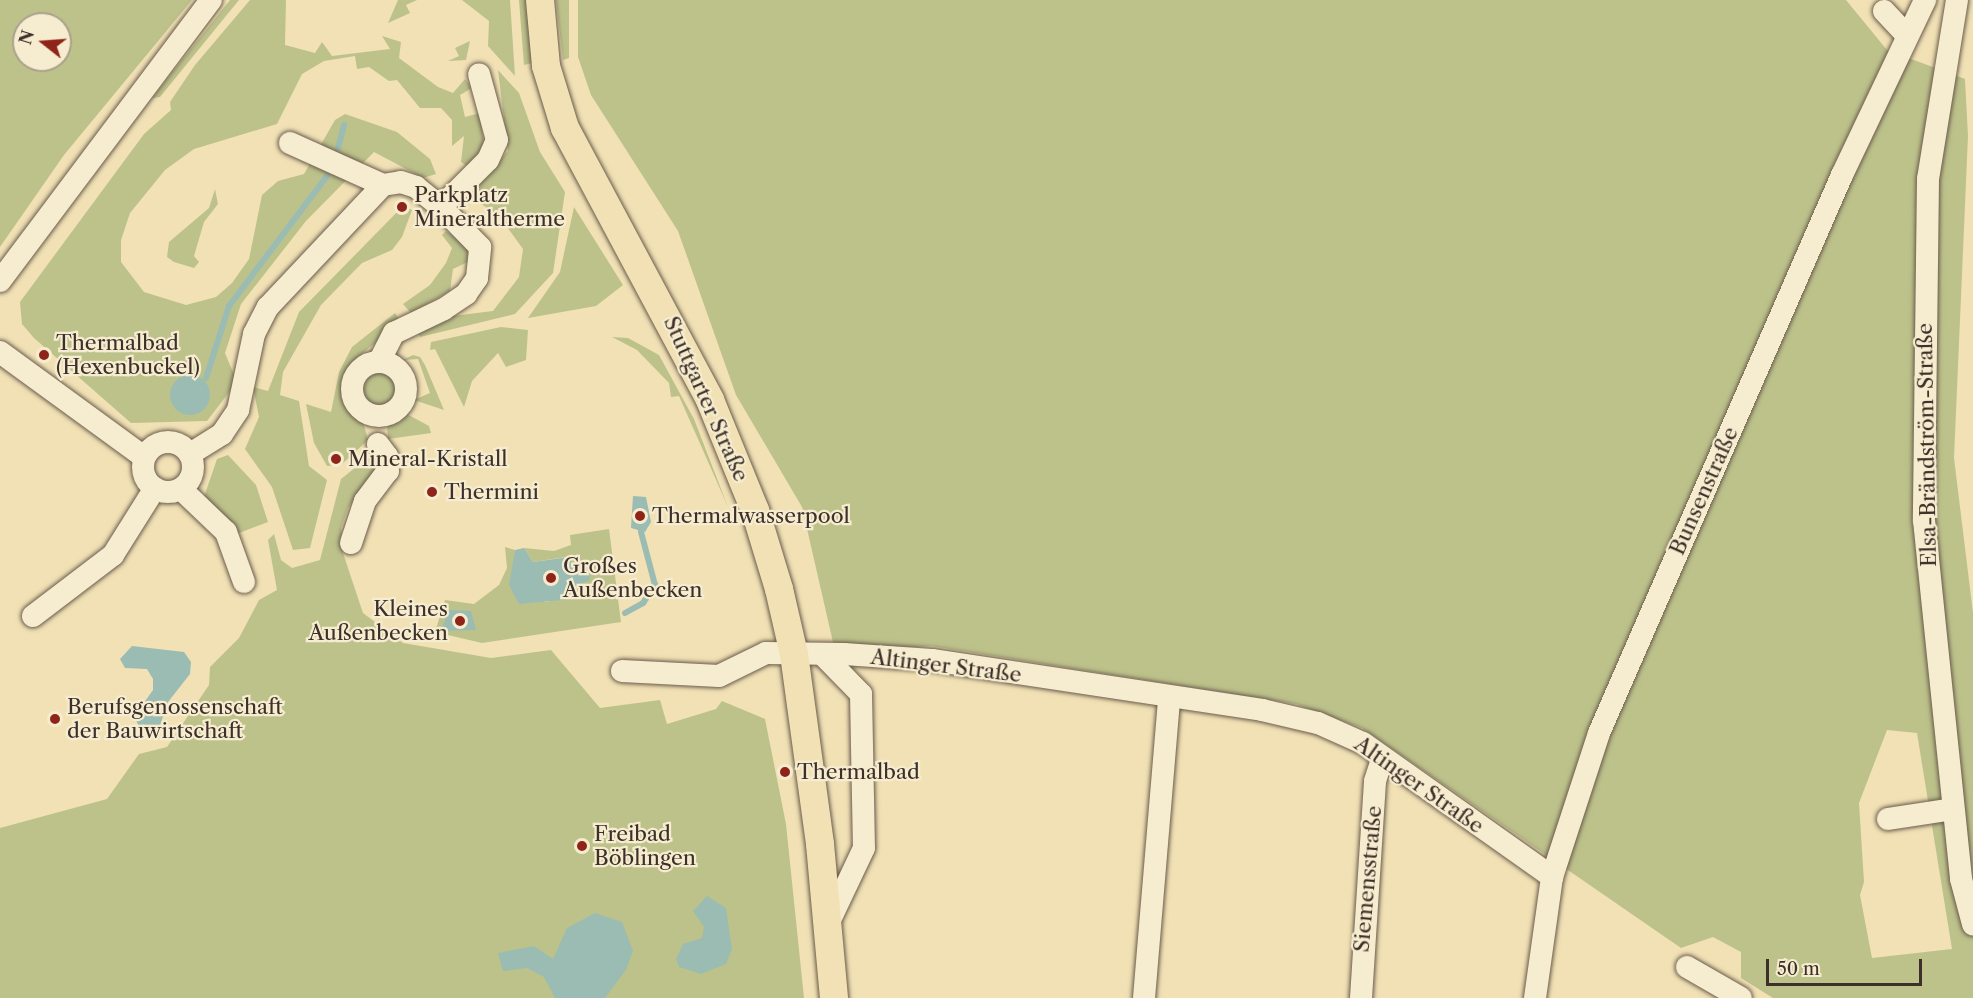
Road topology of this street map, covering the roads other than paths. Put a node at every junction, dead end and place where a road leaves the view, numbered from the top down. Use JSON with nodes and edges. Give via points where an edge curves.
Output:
{"nodes":[{"id":1,"x":211,"y":0,"type":"edge"},
{"id":2,"x":540,"y":0,"type":"edge"},
{"id":3,"x":1925,"y":0,"type":"edge"},
{"id":4,"x":1957,"y":0,"type":"edge"},
{"id":5,"x":1884,"y":11,"type":"dead end"},
{"id":6,"x":1907,"y":36,"type":"junction"},
{"id":7,"x":479,"y":74,"type":"dead end"},
{"id":8,"x":290,"y":144,"type":"dead end"},
{"id":9,"x":383,"y":185,"type":"junction"},
{"id":10,"x":441,"y":207,"type":"junction"},
{"id":11,"x":0,"y":281,"type":"edge"},
{"id":12,"x":0,"y":352,"type":"edge"},
{"id":13,"x":379,"y":362,"type":"dead end"},
{"id":14,"x":378,"y":444,"type":"dead end"},
{"id":15,"x":190,"y":454,"type":"junction"},
{"id":16,"x":144,"y":457,"type":"junction"},
{"id":17,"x":154,"y":488,"type":"junction"},
{"id":18,"x":181,"y":489,"type":"junction"},
{"id":19,"x":351,"y":543,"type":"dead end"},
{"id":20,"x":244,"y":582,"type":"dead end"},
{"id":21,"x":33,"y":615,"type":"dead end"},
{"id":22,"x":794,"y":654,"type":"junction"},
{"id":23,"x":822,"y":654,"type":"junction"},
{"id":24,"x":622,"y":671,"type":"dead end"},
{"id":25,"x":1169,"y":699,"type":"junction"},
{"id":26,"x":1382,"y":760,"type":"junction"},
{"id":27,"x":1953,"y":809,"type":"junction"},
{"id":28,"x":1888,"y":819,"type":"dead end"},
{"id":29,"x":1552,"y":878,"type":"junction"},
{"id":30,"x":829,"y":922,"type":"junction"},
{"id":31,"x":1973,"y":924,"type":"edge"},
{"id":32,"x":1687,"y":967,"type":"dead end"},
{"id":33,"x":834,"y":998,"type":"edge"},
{"id":34,"x":1144,"y":998,"type":"edge"},
{"id":35,"x":1361,"y":998,"type":"edge"},
{"id":36,"x":1535,"y":998,"type":"edge"},
{"id":37,"x":1741,"y":998,"type":"edge"}],
"edges":[{"from":1,"to":11,"type":"street"},
{"from":2,"to":22,"type":"main road","name":"Stuttgarter Straße","via":[[546,66],[577,153],[710,400],[755,510]]},
{"from":3,"to":6,"type":"street","name":"Bunsenstraße"},
{"from":4,"to":27,"type":"street","name":"Elsa-Brändström-Straße","via":[[1928,179],[1922,355],[1924,520]]},
{"from":5,"to":6,"type":"street"},
{"from":6,"to":29,"type":"street","name":"Bunsenstraße","via":[[1599,733]]},
{"from":7,"to":10,"type":"street","via":[[497,140],[488,160]]},
{"from":8,"to":9,"type":"street"},
{"from":9,"to":10,"type":"street","via":[[401,182],[416,187]]},
{"from":9,"to":15,"type":"street","via":[[268,307],[254,334],[238,410],[222,434]]},
{"from":10,"to":13,"type":"street","via":[[480,247],[477,278],[466,294],[444,309],[394,333]]},
{"from":12,"to":16,"type":"street"},
{"from":14,"to":19,"type":"street","via":[[387,456],[388,471],[365,501]]},
{"from":15,"to":16,"type":"street","via":[[172,442],[161,442]]},
{"from":15,"to":18,"type":"street","via":[[193,473]]},
{"from":16,"to":17,"type":"street","via":[[144,474]]},
{"from":17,"to":18,"type":"street"},
{"from":17,"to":21,"type":"street","via":[[126,534],[84,582]]},
{"from":18,"to":20,"type":"street","via":[[226,532]]},
{"from":22,"to":23,"type":"street","name":"Altinger Straße"},
{"from":22,"to":24,"type":"street","name":"Altinger Straße","via":[[766,653],[718,676]]},
{"from":22,"to":30,"type":"main road","name":"Stuttgarter Straße"},
{"from":23,"to":25,"type":"street","name":"Altinger Straße","via":[[933,660]]},
{"from":23,"to":30,"type":"street","via":[[861,694],[864,848]]},
{"from":25,"to":26,"type":"street","name":"Altinger Straße","via":[[1318,723],[1363,743]]},
{"from":25,"to":34,"type":"street"},
{"from":26,"to":29,"type":"street","name":"Altinger Straße"},
{"from":26,"to":35,"type":"street","name":"Siemensstraße"},
{"from":27,"to":28,"type":"street"},
{"from":27,"to":31,"type":"street","name":"Elsa-Brändström-Straße"},
{"from":29,"to":36,"type":"street","name":"Bunsenstraße"},
{"from":30,"to":33,"type":"main road","name":"Stuttgarter Straße"},
{"from":32,"to":37,"type":"street"}]}
